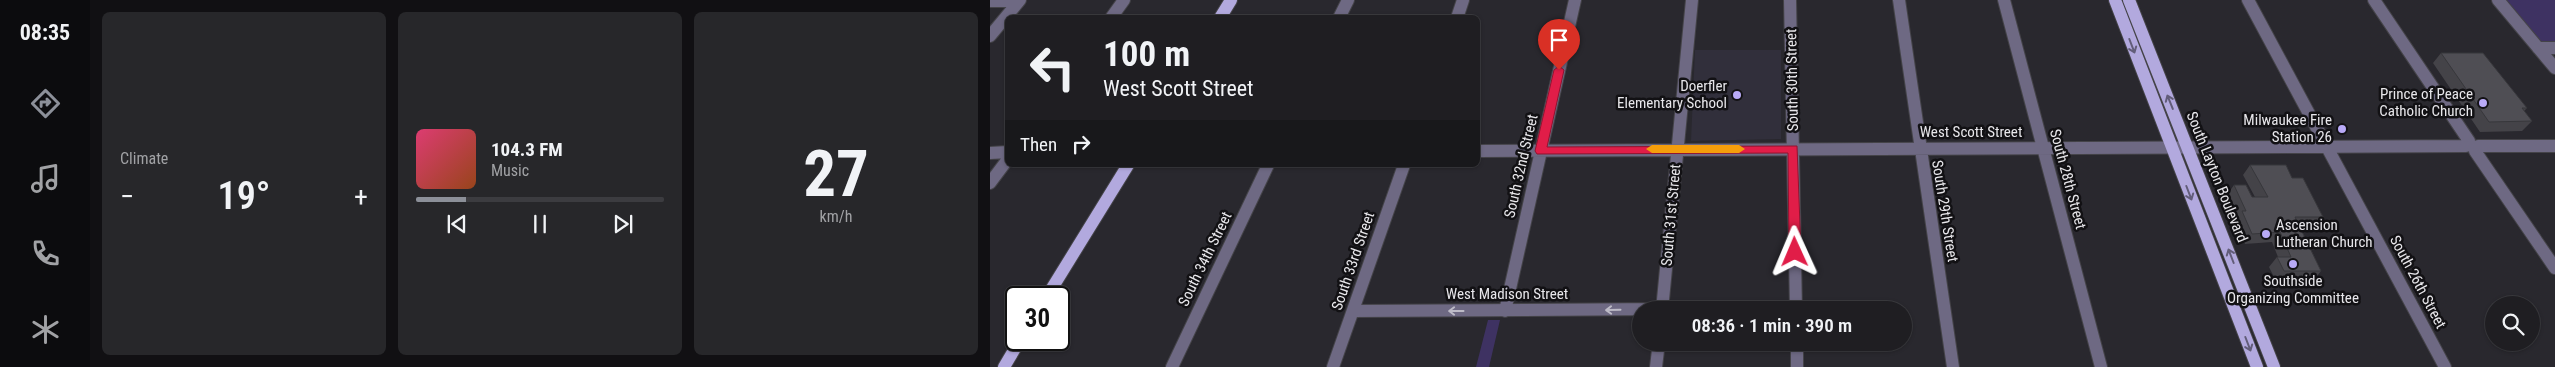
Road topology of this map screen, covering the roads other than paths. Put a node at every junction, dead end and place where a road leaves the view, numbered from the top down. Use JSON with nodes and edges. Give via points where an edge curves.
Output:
{"nodes":[{"id":1,"x":1124,"y":0,"type":"edge"},
{"id":2,"x":1231,"y":0,"type":"edge"},
{"id":3,"x":1348,"y":0,"type":"edge"},
{"id":4,"x":1463,"y":0,"type":"edge"},
{"id":5,"x":1575,"y":0,"type":"edge"},
{"id":6,"x":1692,"y":0,"type":"edge"},
{"id":7,"x":1790,"y":0,"type":"edge"},
{"id":8,"x":1899,"y":0,"type":"edge"},
{"id":9,"x":2004,"y":0,"type":"edge"},
{"id":10,"x":2114,"y":0,"type":"edge"},
{"id":11,"x":2129,"y":0,"type":"edge"},
{"id":12,"x":2248,"y":0,"type":"edge"},
{"id":13,"x":2374,"y":0,"type":"edge"},
{"id":14,"x":2498,"y":0,"type":"edge"},
{"id":15,"x":990,"y":1,"type":"edge"},
{"id":16,"x":1019,"y":1,"type":"edge"},
{"id":17,"x":1007,"y":15,"type":"edge"},
{"id":18,"x":1114,"y":15,"type":"edge"},
{"id":19,"x":1222,"y":15,"type":"edge"},
{"id":20,"x":1340,"y":15,"type":"edge"},
{"id":21,"x":1458,"y":15,"type":"edge"},
{"id":22,"x":1005,"y":18,"type":"edge"},
{"id":23,"x":990,"y":36,"type":"edge"},
{"id":24,"x":2538,"y":48,"type":"junction"},
{"id":25,"x":2555,"y":48,"type":"edge"},
{"id":26,"x":2555,"y":68,"type":"edge"},
{"id":27,"x":2472,"y":146,"type":"junction"},
{"id":28,"x":2555,"y":146,"type":"edge"},
{"id":29,"x":2043,"y":147,"type":"junction"},
{"id":30,"x":2171,"y":147,"type":"junction"},
{"id":31,"x":2188,"y":147,"type":"junction"},
{"id":32,"x":2327,"y":147,"type":"junction"},
{"id":33,"x":1920,"y":148,"type":"junction"},
{"id":34,"x":1677,"y":149,"type":"junction"},
{"id":35,"x":1793,"y":149,"type":"junction"},
{"id":36,"x":1480,"y":151,"type":"edge"},
{"id":37,"x":1541,"y":151,"type":"junction"},
{"id":38,"x":990,"y":152,"type":"edge"},
{"id":39,"x":1005,"y":152,"type":"edge"},
{"id":40,"x":1005,"y":163,"type":"edge"},
{"id":41,"x":1127,"y":167,"type":"edge"},
{"id":42,"x":1267,"y":167,"type":"edge"},
{"id":43,"x":1403,"y":167,"type":"edge"},
{"id":44,"x":990,"y":183,"type":"edge"},
{"id":45,"x":2555,"y":268,"type":"edge"},
{"id":46,"x":1053,"y":286,"type":"edge"},
{"id":47,"x":1663,"y":301,"type":"edge"},
{"id":48,"x":1796,"y":301,"type":"edge"},
{"id":49,"x":1632,"y":310,"type":"edge"},
{"id":50,"x":1353,"y":311,"type":"junction"},
{"id":51,"x":1505,"y":311,"type":"junction"},
{"id":52,"x":1013,"y":351,"type":"edge"},
{"id":53,"x":1658,"y":351,"type":"edge"},
{"id":54,"x":1796,"y":351,"type":"edge"},
{"id":55,"x":1004,"y":367,"type":"edge"},
{"id":56,"x":1172,"y":367,"type":"edge"},
{"id":57,"x":1333,"y":367,"type":"edge"},
{"id":58,"x":1656,"y":367,"type":"edge"},
{"id":59,"x":1797,"y":367,"type":"edge"},
{"id":60,"x":1952,"y":367,"type":"edge"},
{"id":61,"x":2101,"y":367,"type":"edge"},
{"id":62,"x":2257,"y":367,"type":"edge"},
{"id":63,"x":2274,"y":367,"type":"edge"},
{"id":64,"x":2445,"y":367,"type":"edge"}],
"edges":[{"from":1,"to":18,"type":"street"},
{"from":2,"to":19,"type":"main road"},
{"from":3,"to":20,"type":"street"},
{"from":4,"to":21,"type":"street"},
{"from":5,"to":37,"type":"street","name":"South 32nd Street"},
{"from":6,"to":34,"type":"street","name":"South 31st Street"},
{"from":7,"to":35,"type":"street","name":"South 30th Street"},
{"from":8,"to":33,"type":"street","name":"South 29th Street"},
{"from":9,"to":29,"type":"street","name":"South 28th Street"},
{"from":10,"to":30,"type":"main road","name":"South Layton Boulevard","one_way":true},
{"from":31,"to":11,"type":"main road","name":"South Layton Boulevard","one_way":true},
{"from":12,"to":32,"type":"street","name":"South 26th Street"},
{"from":13,"to":27,"type":"street"},
{"from":14,"to":24,"type":"street"},
{"from":15,"to":16,"type":"street"},
{"from":16,"to":17,"type":"street"},
{"from":22,"to":23,"type":"street"},
{"from":24,"to":25,"type":"street"},
{"from":24,"to":26,"type":"street"},
{"from":27,"to":28,"type":"street","name":"West Scott Street"},
{"from":27,"to":32,"type":"street","name":"West Scott Street"},
{"from":27,"to":45,"type":"street"},
{"from":29,"to":30,"type":"street","name":"West Scott Street"},
{"from":29,"to":33,"type":"street","name":"West Scott Street"},
{"from":29,"to":61,"type":"street","name":"South 28th Street"},
{"from":30,"to":31,"type":"street","name":"West Scott Street"},
{"from":30,"to":62,"type":"main road","name":"South Layton Boulevard","one_way":true},
{"from":31,"to":32,"type":"street","name":"West Scott Street"},
{"from":63,"to":31,"type":"main road","name":"South Layton Boulevard","one_way":true},
{"from":32,"to":64,"type":"street","name":"South 26th Street"},
{"from":33,"to":35,"type":"street","name":"West Scott Street"},
{"from":33,"to":60,"type":"street","name":"South 29th Street"},
{"from":34,"to":35,"type":"street","name":"West Scott Street"},
{"from":34,"to":37,"type":"street","name":"West Scott Street"},
{"from":34,"to":47,"type":"street","name":"South 31st Street"},
{"from":35,"to":48,"type":"street","name":"South 30th Street"},
{"from":36,"to":37,"type":"street","name":"West Scott Street"},
{"from":37,"to":51,"type":"street","name":"South 32nd Street"},
{"from":38,"to":39,"type":"street"},
{"from":40,"to":44,"type":"street"},
{"from":41,"to":46,"type":"main road"},
{"from":42,"to":56,"type":"street","name":"South 34th Street"},
{"from":43,"to":50,"type":"street","name":"South 33rd Street"},
{"from":49,"to":51,"type":"street","name":"West Madison Street","one_way":true},
{"from":51,"to":50,"type":"street","name":"West Madison Street","one_way":true},
{"from":50,"to":57,"type":"street","name":"South 33rd Street"},
{"from":52,"to":55,"type":"main road"},
{"from":53,"to":58,"type":"street"},
{"from":54,"to":59,"type":"street"}]}
